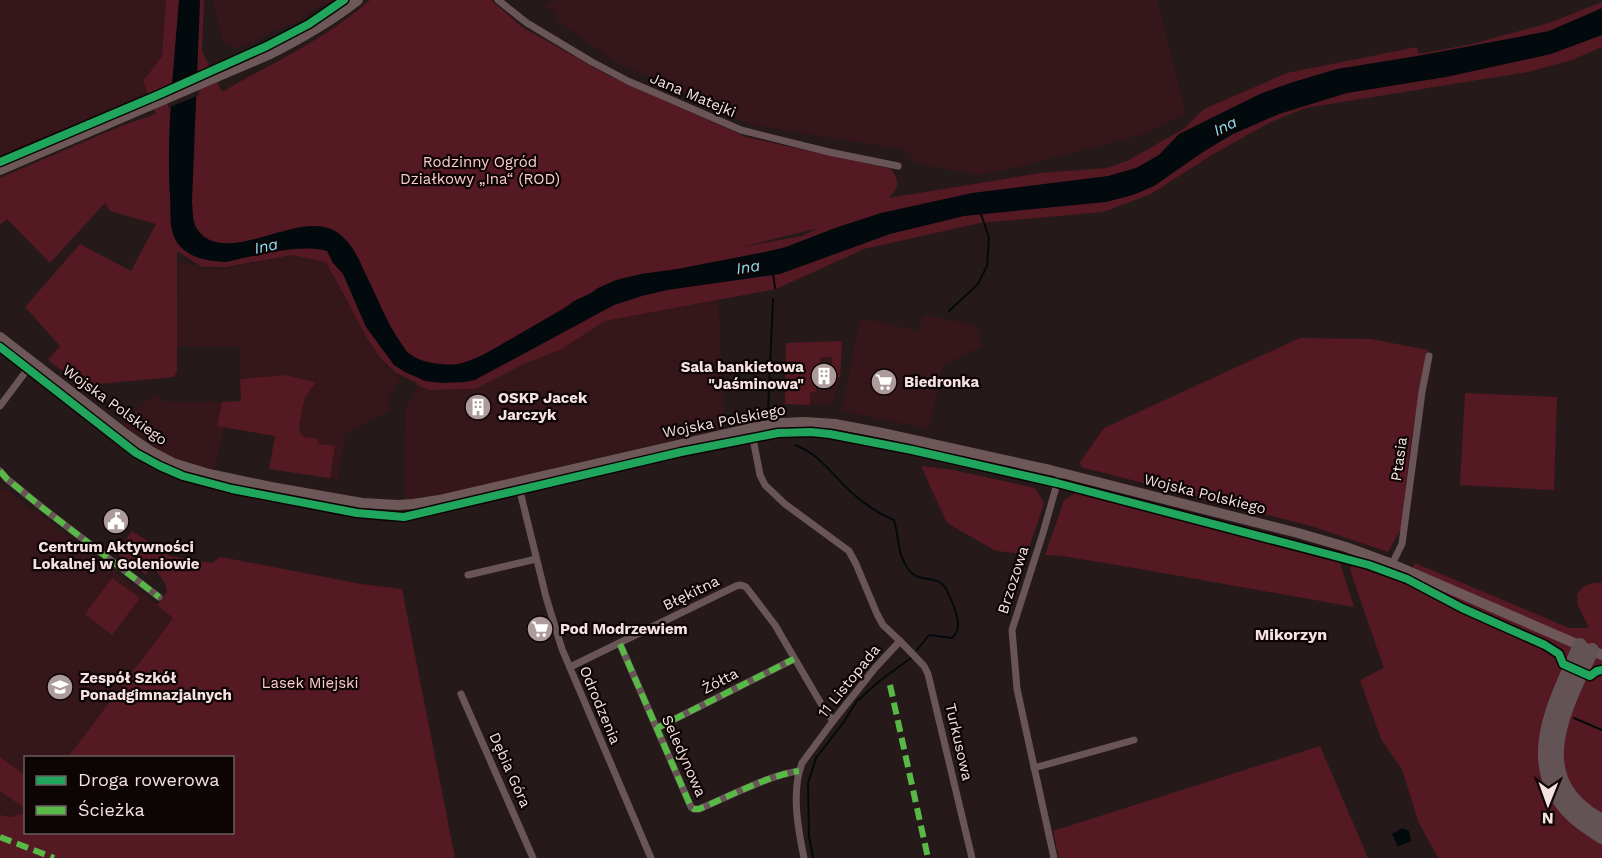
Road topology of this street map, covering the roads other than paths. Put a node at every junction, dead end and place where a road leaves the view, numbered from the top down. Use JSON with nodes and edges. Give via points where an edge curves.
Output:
{"nodes":[{"id":1,"x":358,"y":0,"type":"edge"},
{"id":2,"x":498,"y":0,"type":"edge"},
{"id":3,"x":898,"y":166,"type":"dead end"},
{"id":4,"x":0,"y":170,"type":"edge"},
{"id":5,"x":0,"y":337,"type":"edge"},
{"id":6,"x":1429,"y":356,"type":"dead end"},
{"id":7,"x":33,"y":363,"type":"junction"},
{"id":8,"x":0,"y":406,"type":"edge"},
{"id":9,"x":751,"y":428,"type":"junction"},
{"id":10,"x":0,"y":471,"type":"edge"},
{"id":11,"x":1060,"y":473,"type":"junction"},
{"id":12,"x":518,"y":483,"type":"junction"},
{"id":13,"x":536,"y":559,"type":"junction"},
{"id":14,"x":1392,"y":564,"type":"junction"},
{"id":15,"x":468,"y":574,"type":"dead end"},
{"id":16,"x":159,"y":597,"type":"dead end"},
{"id":17,"x":900,"y":641,"type":"junction"},
{"id":18,"x":620,"y":644,"type":"junction"},
{"id":19,"x":1591,"y":650,"type":"edge"},
{"id":20,"x":794,"y":659,"type":"junction"},
{"id":21,"x":570,"y":668,"type":"junction"},
{"id":22,"x":461,"y":694,"type":"dead end"},
{"id":23,"x":833,"y":721,"type":"junction"},
{"id":24,"x":657,"y":728,"type":"junction"},
{"id":25,"x":1134,"y":740,"type":"dead end"},
{"id":26,"x":1034,"y":768,"type":"junction"},
{"id":27,"x":799,"y":771,"type":"junction"},
{"id":28,"x":1602,"y":821,"type":"edge"},
{"id":29,"x":1602,"y":837,"type":"edge"},
{"id":30,"x":533,"y":858,"type":"edge"},
{"id":31,"x":651,"y":858,"type":"edge"},
{"id":32,"x":804,"y":858,"type":"edge"},
{"id":33,"x":972,"y":858,"type":"edge"},
{"id":34,"x":1054,"y":858,"type":"edge"}],
"edges":[{"from":1,"to":4,"type":"street","via":[[330,21],[268,55]]},
{"from":2,"to":3,"type":"street","name":"Jana Matejki","via":[[527,23],[601,67],[741,130]]},
{"from":5,"to":7,"type":"street","name":"Wojska Polskiego"},
{"from":6,"to":14,"type":"street","name":"Ptasia","via":[[1402,544]]},
{"from":7,"to":8,"type":"street"},
{"from":7,"to":12,"type":"street","name":"Wojska Polskiego","via":[[152,452],[209,474],[380,505],[413,504]]},
{"from":9,"to":11,"type":"street","name":"Wojska Polskiego","via":[[793,422],[835,424]]},
{"from":9,"to":12,"type":"street","name":"Wojska Polskiego"},
{"from":9,"to":17,"type":"street","name":"11 Listopada","via":[[765,485],[849,551],[883,625]]},
{"from":10,"to":16,"type":"street"},
{"from":11,"to":14,"type":"street","name":"Wojska Polskiego","via":[[1298,533]]},
{"from":11,"to":26,"type":"street","name":"Brzozowa","via":[[1011,630],[1017,690]]},
{"from":12,"to":13,"type":"street","name":"Odrodzenia"},
{"from":13,"to":15,"type":"street"},
{"from":13,"to":21,"type":"street","name":"Odrodzenia"},
{"from":14,"to":19,"type":"street","name":"Wojska Polskiego"},
{"from":17,"to":23,"type":"street","name":"11 Listopada"},
{"from":17,"to":33,"type":"street","name":"Turkusowa","via":[[928,674]]},
{"from":18,"to":20,"type":"street","name":"Błękitna","via":[[741,585],[779,631]]},
{"from":18,"to":21,"type":"street","name":"Błękitna"},
{"from":18,"to":24,"type":"street","name":"Seledynowa"},
{"from":19,"to":28,"type":"highway","via":[[1562,722],[1557,761],[1572,798]]},
{"from":19,"to":29,"type":"highway","via":[[1556,701],[1544,745],[1545,767],[1561,803]]},
{"from":20,"to":23,"type":"street","name":"Błękitna"},
{"from":20,"to":24,"type":"street","name":"Żółta"},
{"from":21,"to":31,"type":"street","name":"Odrodzenia"},
{"from":22,"to":30,"type":"street","name":"Dębia Góra"},
{"from":23,"to":27,"type":"street","name":"11 Listopada"},
{"from":24,"to":27,"type":"street","name":"Seledynowa","via":[[694,809]]},
{"from":25,"to":26,"type":"street"},
{"from":26,"to":34,"type":"street","name":"Brzozowa"},
{"from":27,"to":32,"type":"street","name":"11 Listopada","via":[[798,823]]}]}
